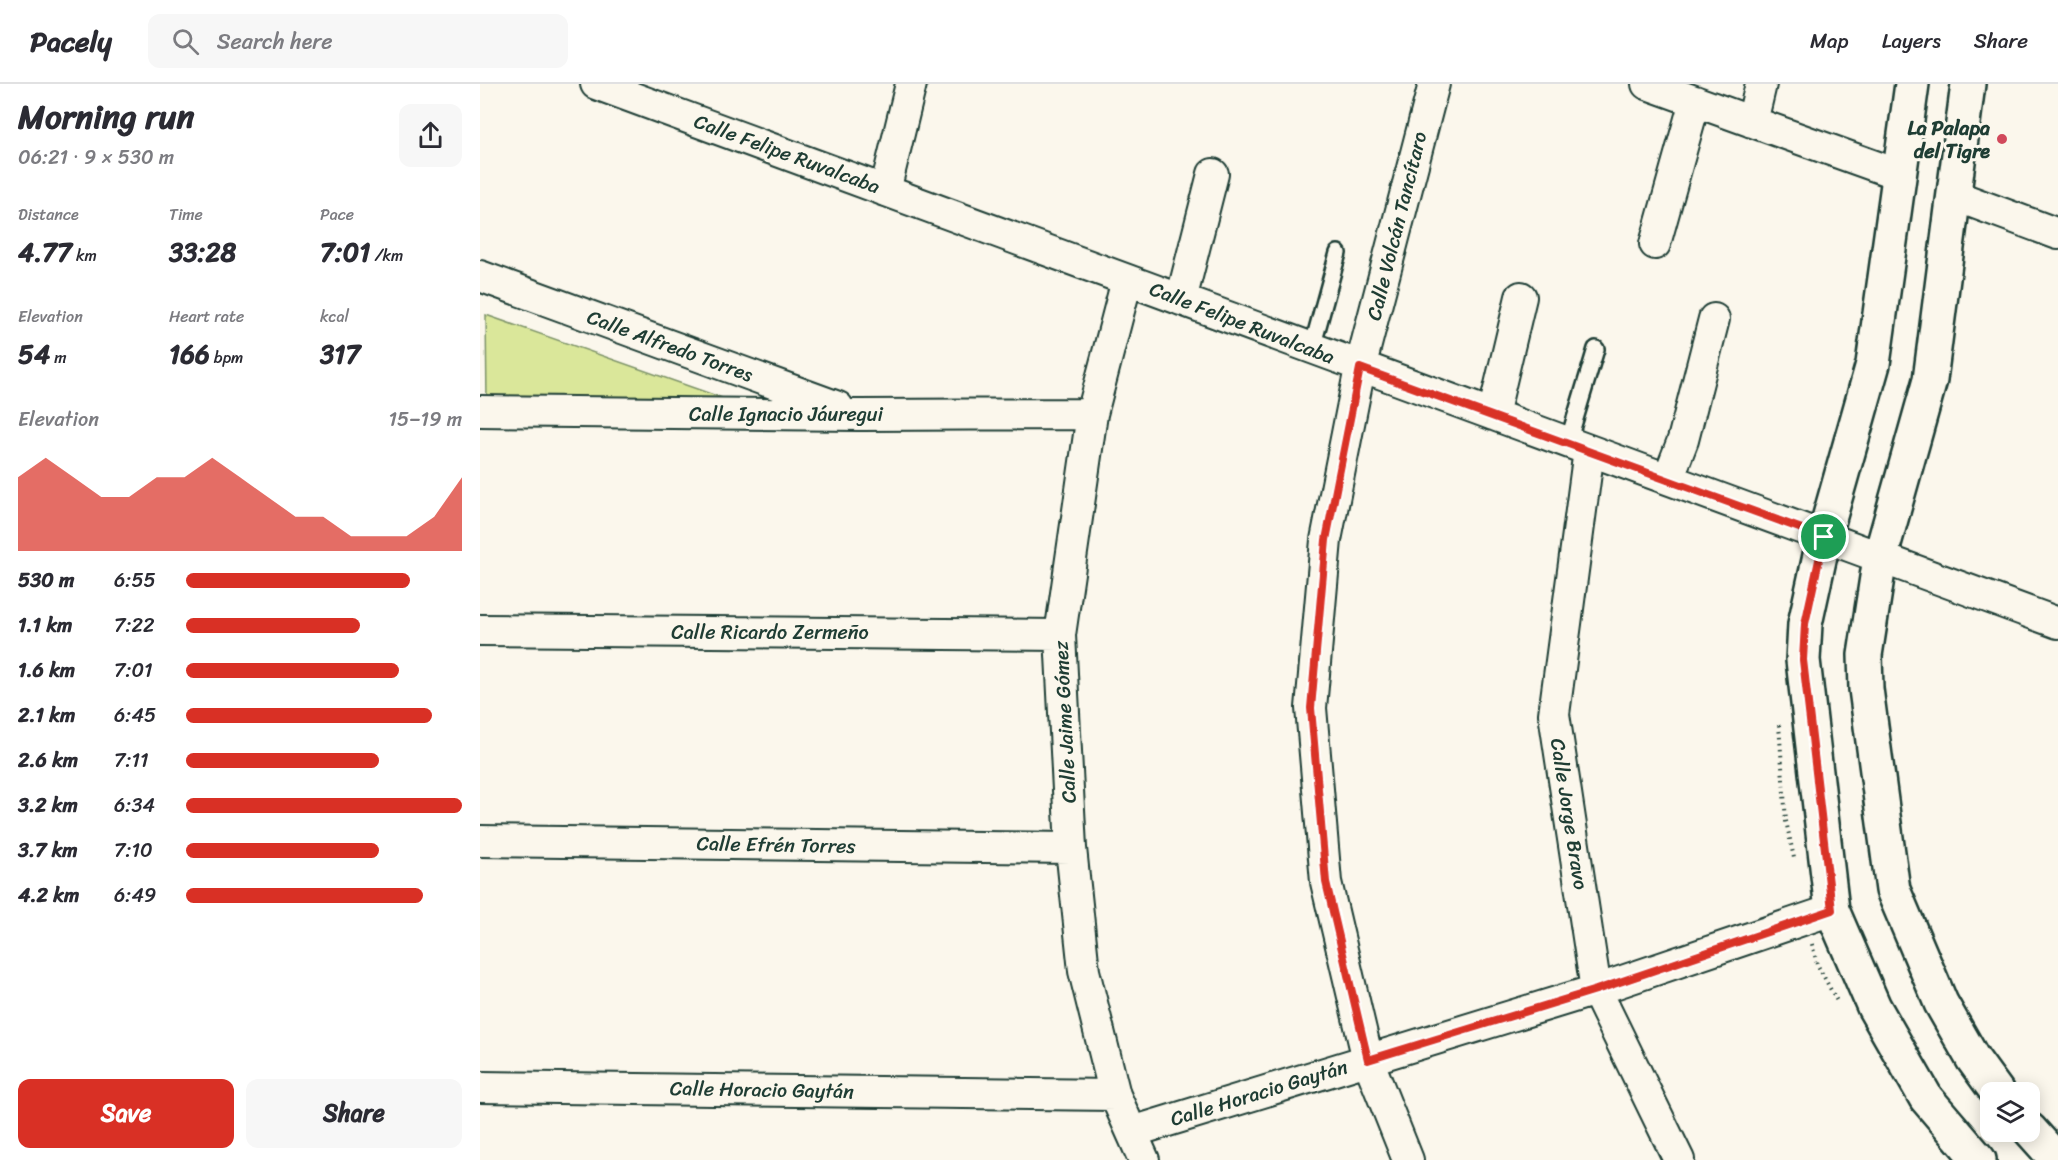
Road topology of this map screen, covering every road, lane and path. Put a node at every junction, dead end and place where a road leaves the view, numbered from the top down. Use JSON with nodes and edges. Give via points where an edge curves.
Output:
{"nodes":[{"id":1,"x":596,"y":84,"type":"edge"},
{"id":2,"x":911,"y":84,"type":"edge"},
{"id":3,"x":1434,"y":84,"type":"edge"},
{"id":4,"x":1647,"y":84,"type":"edge"},
{"id":5,"x":1761,"y":84,"type":"edge"},
{"id":6,"x":1912,"y":84,"type":"edge"},
{"id":7,"x":1968,"y":84,"type":"edge"},
{"id":8,"x":1695,"y":101,"type":"junction"},
{"id":9,"x":1752,"y":122,"type":"junction"},
{"id":10,"x":1213,"y":174,"type":"dead end"},
{"id":11,"x":1900,"y":175,"type":"junction"},
{"id":12,"x":885,"y":191,"type":"junction"},
{"id":13,"x":1953,"y":195,"type":"junction"},
{"id":14,"x":2058,"y":234,"type":"edge"},
{"id":15,"x":1655,"y":244,"type":"dead end"},
{"id":16,"x":1338,"y":253,"type":"dead end"},
{"id":17,"x":480,"y":276,"type":"edge"},
{"id":18,"x":1127,"y":280,"type":"junction"},
{"id":19,"x":1521,"y":297,"type":"dead end"},
{"id":20,"x":1182,"y":300,"type":"junction"},
{"id":21,"x":1714,"y":319,"type":"dead end"},
{"id":22,"x":1312,"y":348,"type":"junction"},
{"id":23,"x":1596,"y":349,"type":"dead end"},
{"id":24,"x":1360,"y":368,"type":"junction"},
{"id":25,"x":480,"y":411,"type":"edge"},
{"id":26,"x":1092,"y":414,"type":"junction"},
{"id":27,"x":860,"y":415,"type":"junction"},
{"id":28,"x":1493,"y":415,"type":"junction"},
{"id":29,"x":1579,"y":446,"type":"junction"},
{"id":30,"x":1668,"y":479,"type":"junction"},
{"id":31,"x":1824,"y":537,"type":"junction"},
{"id":32,"x":1880,"y":558,"type":"junction"},
{"id":33,"x":2058,"y":623,"type":"edge"},
{"id":34,"x":480,"y":630,"type":"edge"},
{"id":35,"x":1060,"y":635,"type":"junction"},
{"id":36,"x":480,"y":841,"type":"edge"},
{"id":37,"x":1071,"y":848,"type":"junction"},
{"id":38,"x":1832,"y":910,"type":"junction"},
{"id":39,"x":1596,"y":990,"type":"junction"},
{"id":40,"x":1368,"y":1060,"type":"junction"},
{"id":41,"x":1990,"y":1082,"type":"edge"},
{"id":42,"x":480,"y":1087,"type":"edge"},
{"id":43,"x":1115,"y":1095,"type":"junction"},
{"id":44,"x":1132,"y":1132,"type":"junction"},
{"id":45,"x":2040,"y":1141,"type":"edge"},
{"id":46,"x":1144,"y":1160,"type":"edge"},
{"id":47,"x":1408,"y":1160,"type":"edge"},
{"id":48,"x":1679,"y":1160,"type":"edge"},
{"id":49,"x":1979,"y":1160,"type":"edge"},
{"id":50,"x":2057,"y":1160,"type":"edge"}],
"edges":[{"from":1,"to":12,"type":"street","name":"Calle Felipe Ruvalcaba"},
{"from":2,"to":12,"type":"street"},
{"from":3,"to":24,"type":"street","name":"Calle Volcán Tancítaro"},
{"from":4,"to":8,"type":"street"},
{"from":5,"to":9,"type":"street"},
{"from":6,"to":11,"type":"street"},
{"from":7,"to":13,"type":"street"},
{"from":8,"to":9,"type":"street"},
{"from":8,"to":15,"type":"street"},
{"from":9,"to":11,"type":"street"},
{"from":10,"to":20,"type":"street"},
{"from":11,"to":31,"type":"street","via":[[1873,364]]},
{"from":12,"to":18,"type":"street","name":"Calle Felipe Ruvalcaba"},
{"from":13,"to":14,"type":"street"},
{"from":13,"to":32,"type":"street","via":[[1930,381]]},
{"from":16,"to":22,"type":"lane"},
{"from":17,"to":27,"type":"street","name":"Calle Alfredo Torres"},
{"from":18,"to":20,"type":"street","name":"Calle Felipe Ruvalcaba"},
{"from":18,"to":26,"type":"street","name":"Calle Jaime Gómez"},
{"from":19,"to":28,"type":"street"},
{"from":20,"to":22,"type":"street","name":"Calle Felipe Ruvalcaba"},
{"from":21,"to":30,"type":"street","via":[[1683,440]]},
{"from":22,"to":24,"type":"street","name":"Calle Felipe Ruvalcaba"},
{"from":23,"to":29,"type":"lane"},
{"from":24,"to":28,"type":"street","name":"Calle Felipe Ruvalcaba"},
{"from":24,"to":40,"type":"street","name":"Calle Volcán Tancítaro","via":[[1326,540],[1311,708],[1326,882]]},
{"from":25,"to":27,"type":"street","name":"Calle Ignacio Jáuregui"},
{"from":26,"to":27,"type":"street","name":"Calle Ignacio Jáuregui"},
{"from":26,"to":35,"type":"street","name":"Calle Jaime Gómez"},
{"from":28,"to":29,"type":"street","name":"Calle Felipe Ruvalcaba"},
{"from":29,"to":30,"type":"street","name":"Calle Felipe Ruvalcaba"},
{"from":29,"to":39,"type":"street","name":"Calle Jorge Bravo","via":[[1554,714]]},
{"from":30,"to":31,"type":"street","name":"Calle Felipe Ruvalcaba"},
{"from":31,"to":32,"type":"street","name":"Calle Felipe Ruvalcaba"},
{"from":31,"to":38,"type":"street","via":[[1805,624],[1803,660]]},
{"from":32,"to":33,"type":"street","name":"Calle Felipe Ruvalcaba"},
{"from":32,"to":41,"type":"street","via":[[1867,632],[1866,689],[1893,890],[1941,1003]]},
{"from":34,"to":35,"type":"street","name":"Calle Ricardo Zermeño"},
{"from":35,"to":37,"type":"street","name":"Calle Jaime Gómez"},
{"from":36,"to":37,"type":"street","name":"Calle Efrén Torres"},
{"from":37,"to":43,"type":"street","name":"Calle Jaime Gómez","via":[[1084,971]]},
{"from":38,"to":39,"type":"street","name":"Calle Horacio Gaytán"},
{"from":38,"to":49,"type":"street","via":[[1874,1007],[1926,1098]]},
{"from":39,"to":40,"type":"street","name":"Calle Horacio Gaytán"},
{"from":39,"to":48,"type":"street","name":"Calle Jorge Bravo"},
{"from":40,"to":44,"type":"street","name":"Calle Horacio Gaytán"},
{"from":40,"to":47,"type":"street","name":"Calle Volcán Tancítaro"},
{"from":42,"to":43,"type":"street","name":"Calle Horacio Gaytán"},
{"from":43,"to":44,"type":"street","name":"Calle Jaime Gómez"},
{"from":44,"to":46,"type":"street","name":"Calle Jaime Gómez"},
{"from":45,"to":50,"type":"street"}]}
